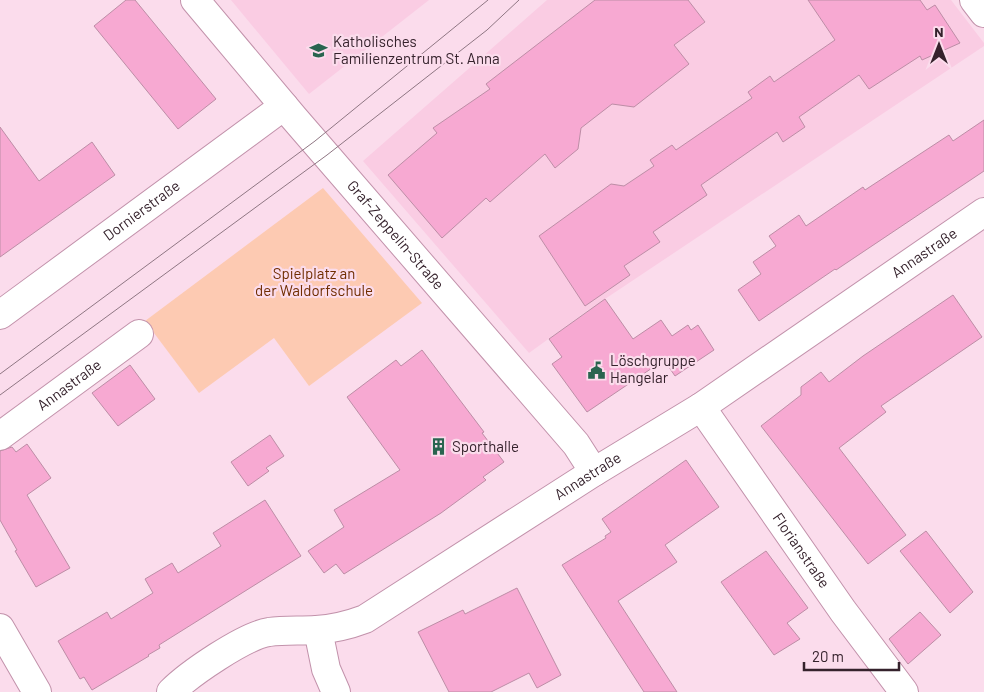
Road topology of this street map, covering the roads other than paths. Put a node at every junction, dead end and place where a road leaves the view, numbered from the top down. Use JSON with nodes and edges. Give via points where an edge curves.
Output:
{"nodes":[{"id":1,"x":195,"y":0,"type":"edge"},
{"id":2,"x":974,"y":0,"type":"edge"},
{"id":3,"x":984,"y":13,"type":"edge"},
{"id":4,"x":284,"y":106,"type":"junction"},
{"id":5,"x":984,"y":212,"type":"edge"},
{"id":6,"x":0,"y":315,"type":"edge"},
{"id":7,"x":139,"y":334,"type":"dead end"},
{"id":8,"x":701,"y":407,"type":"junction"},
{"id":9,"x":0,"y":436,"type":"edge"},
{"id":10,"x":594,"y":472,"type":"junction"},
{"id":11,"x":0,"y":628,"type":"edge"},
{"id":12,"x":318,"y":630,"type":"junction"},
{"id":13,"x":37,"y":692,"type":"edge"},
{"id":14,"x":171,"y":692,"type":"edge"},
{"id":15,"x":336,"y":692,"type":"edge"},
{"id":16,"x":904,"y":692,"type":"edge"}],
"edges":[{"from":1,"to":4,"type":"street","name":"Graf-Zeppelin-Straße"},
{"from":2,"to":3,"type":"street"},
{"from":4,"to":6,"type":"street","name":"Dornierstraße"},
{"from":4,"to":10,"type":"street","name":"Graf-Zeppelin-Straße","via":[[576,444]]},
{"from":5,"to":8,"type":"street","name":"Annastraße"},
{"from":7,"to":9,"type":"street","name":"Annastraße"},
{"from":8,"to":10,"type":"street","name":"Annastraße"},
{"from":8,"to":16,"type":"street","name":"Florianstraße","via":[[843,611]]},
{"from":10,"to":12,"type":"street","name":"Annastraße","via":[[365,619]]},
{"from":11,"to":13,"type":"street"},
{"from":12,"to":14,"type":"street","name":"Annastraße","via":[[269,632],[250,638],[198,670]]},
{"from":12,"to":15,"type":"street","via":[[326,669]]}]}
